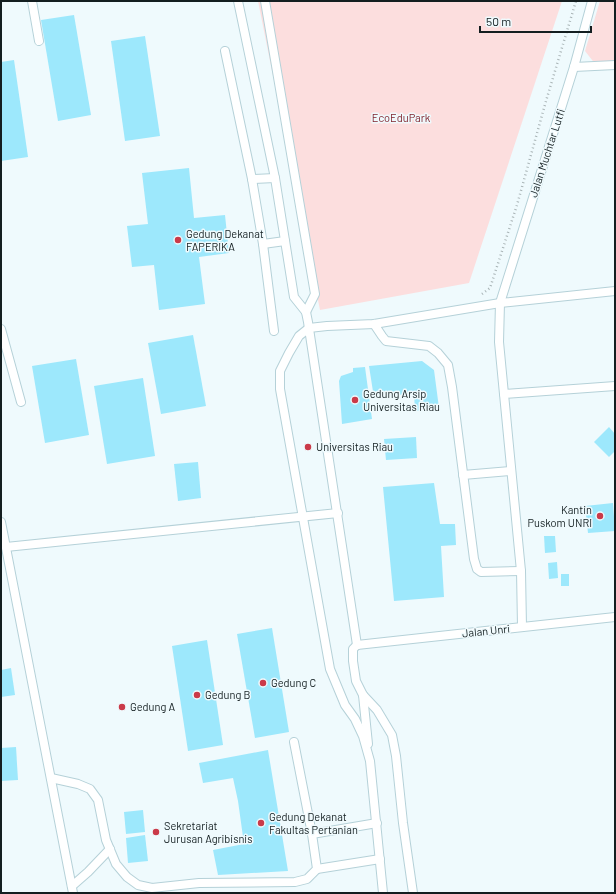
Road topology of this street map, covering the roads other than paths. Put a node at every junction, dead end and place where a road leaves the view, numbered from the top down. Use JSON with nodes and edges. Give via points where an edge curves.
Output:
{"nodes":[{"id":1,"x":32,"y":1,"type":"edge"},
{"id":2,"x":238,"y":1,"type":"edge"},
{"id":3,"x":265,"y":1,"type":"edge"},
{"id":4,"x":592,"y":1,"type":"edge"},
{"id":5,"x":39,"y":41,"type":"dead end"},
{"id":6,"x":225,"y":51,"type":"dead end"},
{"id":7,"x":615,"y":65,"type":"edge"},
{"id":8,"x":574,"y":67,"type":"junction"},
{"id":9,"x":274,"y":178,"type":"junction"},
{"id":10,"x":252,"y":179,"type":"junction"},
{"id":11,"x":284,"y":241,"type":"junction"},
{"id":12,"x":263,"y":244,"type":"junction"},
{"id":13,"x":615,"y":292,"type":"edge"},
{"id":14,"x":500,"y":303,"type":"junction"},
{"id":15,"x":306,"y":312,"type":"junction"},
{"id":16,"x":374,"y":324,"type":"junction"},
{"id":17,"x":309,"y":328,"type":"junction"},
{"id":18,"x":1,"y":329,"type":"edge"},
{"id":19,"x":274,"y":331,"type":"dead end"},
{"id":20,"x":615,"y":386,"type":"edge"},
{"id":21,"x":504,"y":394,"type":"junction"},
{"id":22,"x":21,"y":402,"type":"dead end"},
{"id":23,"x":511,"y":471,"type":"junction"},
{"id":24,"x":463,"y":475,"type":"junction"},
{"id":25,"x":338,"y":513,"type":"junction"},
{"id":26,"x":302,"y":517,"type":"junction"},
{"id":27,"x":1,"y":522,"type":"edge"},
{"id":28,"x":6,"y":547,"type":"junction"},
{"id":29,"x":521,"y":570,"type":"junction"},
{"id":30,"x":615,"y":617,"type":"edge"},
{"id":31,"x":522,"y":627,"type":"junction"},
{"id":32,"x":357,"y":645,"type":"junction"},
{"id":33,"x":363,"y":695,"type":"junction"},
{"id":34,"x":294,"y":742,"type":"dead end"},
{"id":35,"x":370,"y":761,"type":"junction"},
{"id":36,"x":51,"y":778,"type":"junction"},
{"id":37,"x":377,"y":824,"type":"junction"},
{"id":38,"x":312,"y":834,"type":"junction"},
{"id":39,"x":110,"y":849,"type":"junction"},
{"id":40,"x":380,"y":859,"type":"junction"},
{"id":41,"x":317,"y":869,"type":"junction"},
{"id":42,"x":73,"y":890,"type":"edge"},
{"id":43,"x":383,"y":893,"type":"edge"},
{"id":44,"x":413,"y":893,"type":"edge"}],
"edges":[{"from":1,"to":5,"type":"lane"},
{"from":2,"to":9,"type":"lane"},
{"from":3,"to":15,"type":"lane","via":[[315,294]]},
{"from":4,"to":8,"type":"lane","name":"Jalan Muchtar Lutfi"},
{"from":6,"to":10,"type":"lane"},
{"from":7,"to":8,"type":"lane"},
{"from":8,"to":14,"type":"lane","name":"Jalan Muchtar Lutfi"},
{"from":9,"to":10,"type":"lane"},
{"from":9,"to":11,"type":"lane"},
{"from":10,"to":12,"type":"lane"},
{"from":11,"to":12,"type":"lane"},
{"from":11,"to":15,"type":"lane","via":[[294,297]]},
{"from":12,"to":19,"type":"lane"},
{"from":13,"to":14,"type":"lane"},
{"from":14,"to":16,"type":"lane"},
{"from":14,"to":21,"type":"lane","name":"Jalan Muchtar Lutfi","via":[[499,342]]},
{"from":15,"to":17,"type":"lane"},
{"from":16,"to":17,"type":"lane"},
{"from":16,"to":24,"type":"lane","via":[[386,341],[429,346],[448,365]]},
{"from":17,"to":25,"type":"lane"},
{"from":17,"to":26,"type":"lane","via":[[298,336],[280,371],[280,389]]},
{"from":18,"to":22,"type":"lane"},
{"from":20,"to":21,"type":"lane"},
{"from":21,"to":23,"type":"lane","name":"Jalan Muchtar Lutfi"},
{"from":23,"to":24,"type":"lane"},
{"from":23,"to":29,"type":"lane","name":"Jalan Muchtar Lutfi"},
{"from":24,"to":29,"type":"lane","via":[[477,569],[481,572]]},
{"from":25,"to":26,"type":"lane"},
{"from":25,"to":32,"type":"lane"},
{"from":26,"to":28,"type":"lane"},
{"from":26,"to":35,"type":"lane","via":[[330,669],[345,705],[363,736]]},
{"from":27,"to":28,"type":"lane"},
{"from":28,"to":36,"type":"lane"},
{"from":29,"to":31,"type":"lane","name":"Jalan Muchtar Lutfi"},
{"from":30,"to":31,"type":"lane","name":"Jalan Unri"},
{"from":31,"to":32,"type":"lane","name":"Jalan Unri"},
{"from":32,"to":33,"type":"lane","via":[[353,649],[353,661],[356,681]]},
{"from":33,"to":35,"type":"lane"},
{"from":33,"to":44,"type":"lane","via":[[377,710],[392,735]]},
{"from":34,"to":38,"type":"lane"},
{"from":35,"to":37,"type":"lane"},
{"from":36,"to":39,"type":"lane","via":[[90,789],[98,800]]},
{"from":36,"to":42,"type":"lane"},
{"from":37,"to":38,"type":"lane"},
{"from":37,"to":40,"type":"lane"},
{"from":38,"to":41,"type":"lane"},
{"from":39,"to":41,"type":"lane","via":[[116,864],[127,877],[138,885],[152,888],[198,883],[295,882],[307,879]]},
{"from":39,"to":42,"type":"lane"},
{"from":40,"to":41,"type":"lane"},
{"from":40,"to":43,"type":"lane"}]}
